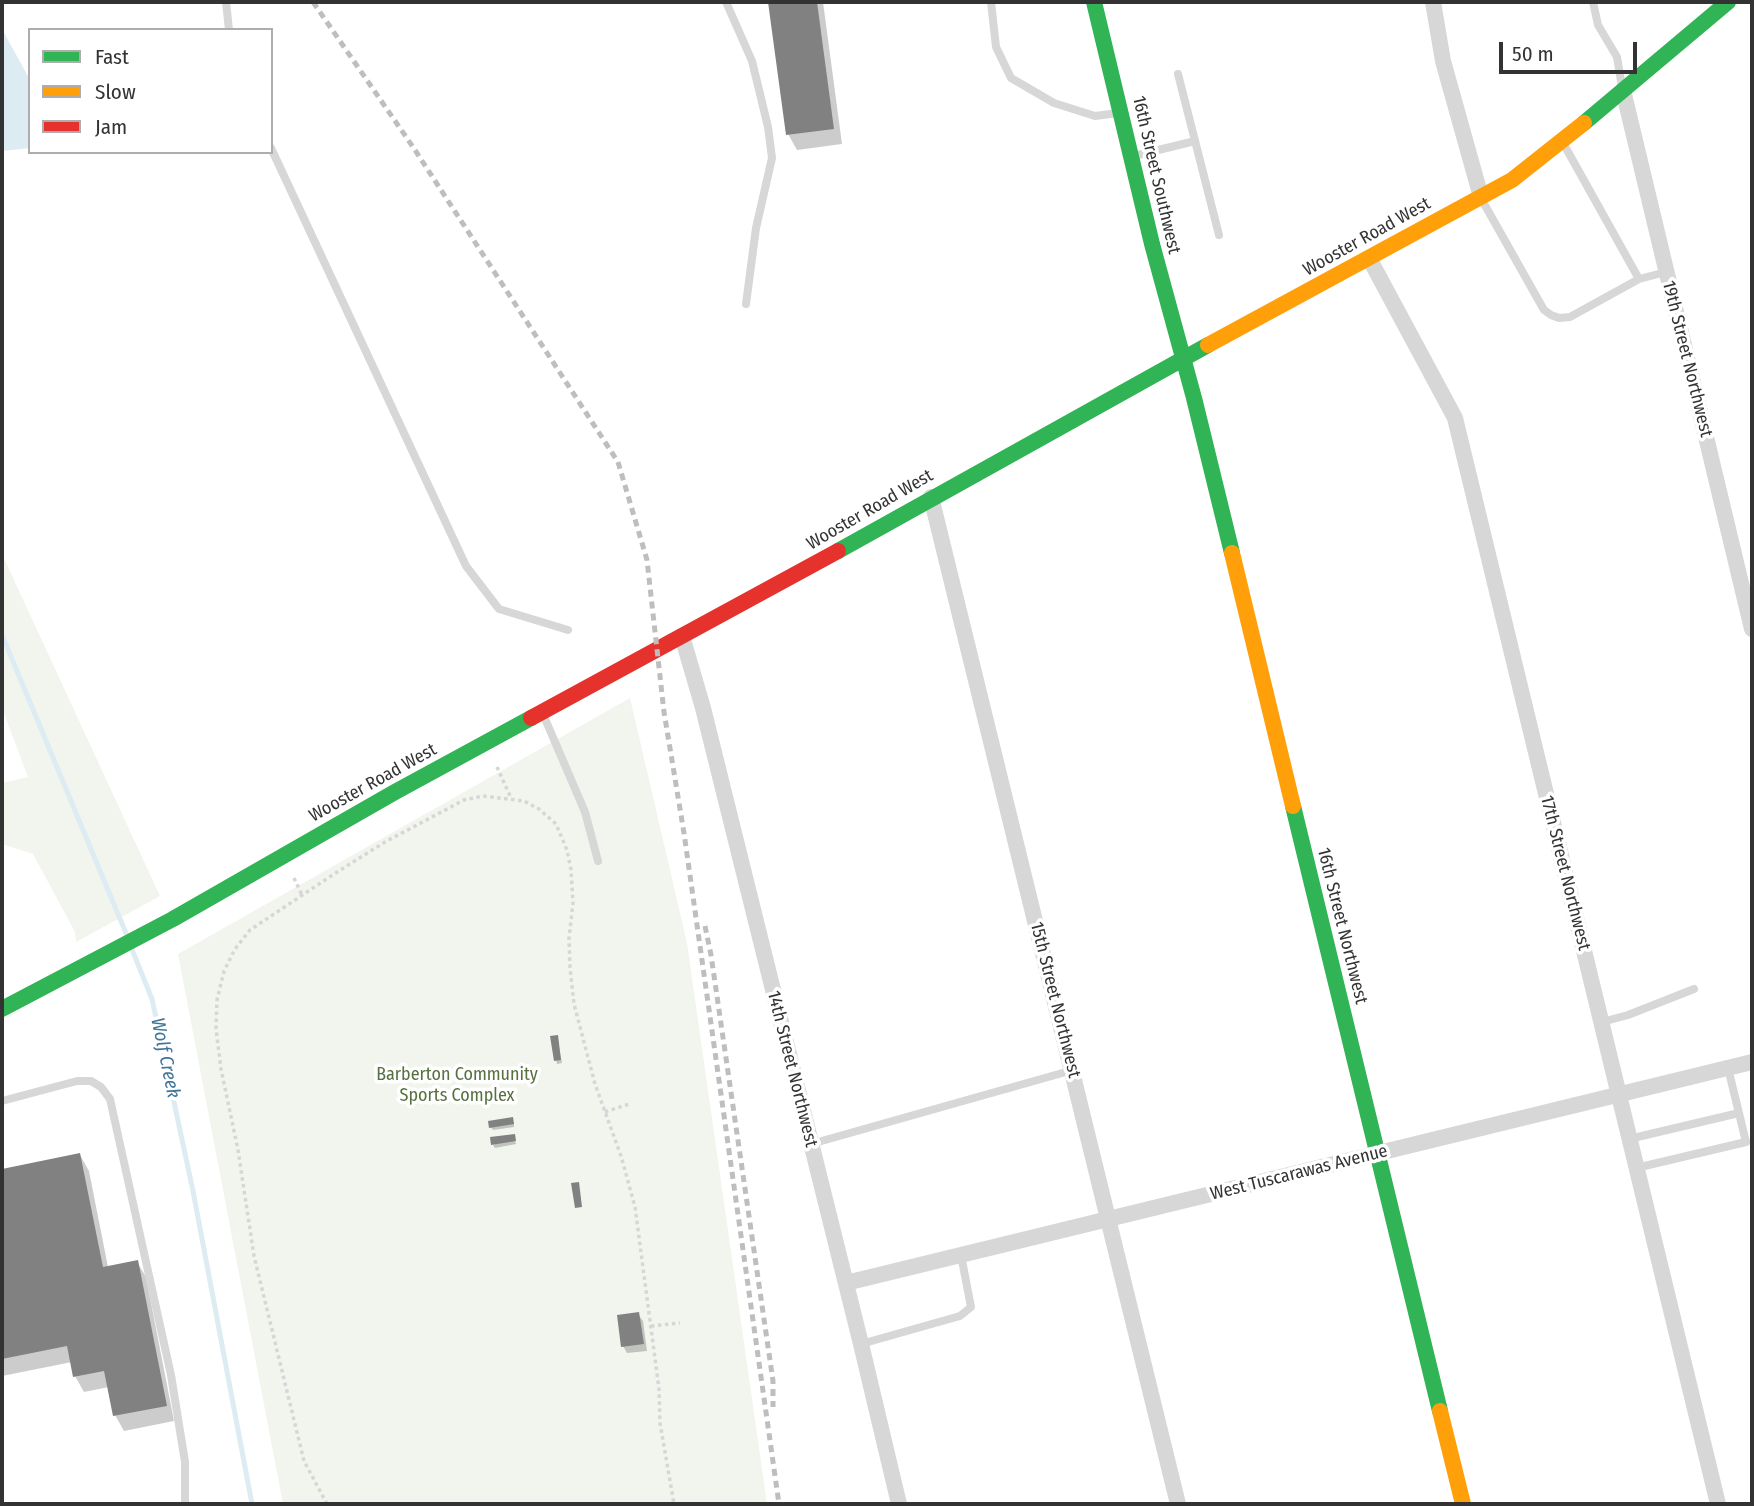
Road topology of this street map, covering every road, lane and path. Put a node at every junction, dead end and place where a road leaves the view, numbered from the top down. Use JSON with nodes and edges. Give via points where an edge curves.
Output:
{"nodes":[{"id":1,"x":226,"y":2,"type":"edge"},
{"id":2,"x":726,"y":2,"type":"edge"},
{"id":3,"x":991,"y":2,"type":"edge"},
{"id":4,"x":1094,"y":2,"type":"edge"},
{"id":5,"x":1433,"y":2,"type":"edge"},
{"id":6,"x":1593,"y":2,"type":"edge"},
{"id":7,"x":1728,"y":2,"type":"edge"},
{"id":8,"x":229,"y":28,"type":"edge"},
{"id":9,"x":1178,"y":74,"type":"dead end"},
{"id":10,"x":1623,"y":90,"type":"junction"},
{"id":11,"x":1121,"y":112,"type":"junction"},
{"id":12,"x":1195,"y":141,"type":"junction"},
{"id":13,"x":1562,"y":141,"type":"junction"},
{"id":14,"x":273,"y":152,"type":"edge"},
{"id":15,"x":1132,"y":157,"type":"junction"},
{"id":16,"x":1481,"y":197,"type":"junction"},
{"id":17,"x":1219,"y":235,"type":"dead end"},
{"id":18,"x":1369,"y":258,"type":"junction"},
{"id":19,"x":1666,"y":272,"type":"junction"},
{"id":20,"x":1639,"y":279,"type":"junction"},
{"id":21,"x":746,"y":304,"type":"dead end"},
{"id":22,"x":1182,"y":358,"type":"junction"},
{"id":23,"x":931,"y":497,"type":"junction"},
{"id":24,"x":1752,"y":629,"type":"edge"},
{"id":25,"x":568,"y":630,"type":"dead end"},
{"id":26,"x":682,"y":636,"type":"junction"},
{"id":27,"x":542,"y":712,"type":"junction"},
{"id":28,"x":496,"y":767,"type":"dead end"},
{"id":29,"x":511,"y":798,"type":"junction"},
{"id":30,"x":598,"y":861,"type":"dead end"},
{"id":31,"x":294,"y":878,"type":"dead end"},
{"id":32,"x":302,"y":895,"type":"junction"},
{"id":33,"x":1695,"y":989,"type":"dead end"},
{"id":34,"x":2,"y":1009,"type":"edge"},
{"id":35,"x":1601,"y":1023,"type":"junction"},
{"id":36,"x":1752,"y":1062,"type":"edge"},
{"id":37,"x":1728,"y":1068,"type":"junction"},
{"id":38,"x":1073,"y":1070,"type":"junction"},
{"id":39,"x":1618,"y":1094,"type":"junction"},
{"id":40,"x":2,"y":1101,"type":"edge"},
{"id":41,"x":629,"y":1104,"type":"dead end"},
{"id":42,"x":605,"y":1112,"type":"junction"},
{"id":43,"x":1739,"y":1113,"type":"junction"},
{"id":44,"x":1629,"y":1139,"type":"junction"},
{"id":45,"x":811,"y":1144,"type":"junction"},
{"id":46,"x":1379,"y":1153,"type":"junction"},
{"id":47,"x":1636,"y":1168,"type":"junction"},
{"id":48,"x":1109,"y":1219,"type":"junction"},
{"id":49,"x":961,"y":1255,"type":"junction"},
{"id":50,"x":846,"y":1283,"type":"junction"},
{"id":51,"x":680,"y":1323,"type":"dead end"},
{"id":52,"x":651,"y":1326,"type":"junction"},
{"id":53,"x":861,"y":1344,"type":"junction"},
{"id":54,"x":185,"y":1504,"type":"edge"},
{"id":55,"x":327,"y":1504,"type":"edge"},
{"id":56,"x":674,"y":1504,"type":"edge"},
{"id":57,"x":899,"y":1504,"type":"edge"},
{"id":58,"x":1178,"y":1504,"type":"edge"},
{"id":59,"x":1463,"y":1504,"type":"edge"},
{"id":60,"x":1718,"y":1504,"type":"edge"}],
"edges":[{"from":1,"to":8,"type":"lane"},
{"from":2,"to":21,"type":"lane","via":[[752,61],[772,158]]},
{"from":3,"to":11,"type":"lane","via":[[996,47],[1011,78],[1054,103],[1095,116]]},
{"from":4,"to":11,"type":"main road","name":"16th Street Southwest"},
{"from":5,"to":16,"type":"street","via":[[1443,61]]},
{"from":6,"to":10,"type":"lane","via":[[1598,25],[1617,57]]},
{"from":7,"to":10,"type":"main road","name":"Wooster Road West"},
{"from":9,"to":12,"type":"lane"},
{"from":10,"to":13,"type":"main road","name":"Wooster Road West"},
{"from":10,"to":19,"type":"street","name":"19th Street Northwest"},
{"from":11,"to":15,"type":"main road","name":"16th Street Southwest"},
{"from":12,"to":15,"type":"lane"},
{"from":12,"to":17,"type":"lane"},
{"from":13,"to":16,"type":"main road","name":"Wooster Road West","via":[[1526,171]]},
{"from":13,"to":20,"type":"lane"},
{"from":14,"to":25,"type":"lane","via":[[466,566],[499,609]]},
{"from":15,"to":22,"type":"main road","name":"16th Street Southwest"},
{"from":16,"to":18,"type":"main road","name":"Wooster Road West"},
{"from":16,"to":20,"type":"lane","via":[[1551,315],[1570,317]]},
{"from":18,"to":22,"type":"main road","name":"Wooster Road West"},
{"from":18,"to":35,"type":"street","name":"17th Street Northwest","via":[[1455,418]]},
{"from":19,"to":20,"type":"lane"},
{"from":19,"to":24,"type":"street","name":"19th Street Northwest"},
{"from":22,"to":23,"type":"main road","name":"Wooster Road West"},
{"from":22,"to":46,"type":"main road","name":"16th Street Northwest"},
{"from":23,"to":26,"type":"main road","name":"Wooster Road West"},
{"from":23,"to":38,"type":"street","name":"15th Street Northwest"},
{"from":26,"to":27,"type":"main road","name":"Wooster Road West"},
{"from":26,"to":45,"type":"street","name":"14th Street Northwest"},
{"from":27,"to":30,"type":"lane","via":[[585,812]]},
{"from":27,"to":34,"type":"main road","name":"Wooster Road West","via":[[173,919]]},
{"from":28,"to":29,"type":"path"},
{"from":29,"to":32,"type":"path","via":[[464,800],[385,842]]},
{"from":29,"to":42,"type":"path","via":[[539,809],[556,824],[567,850],[573,904],[569,968],[574,1004]]},
{"from":31,"to":32,"type":"path"},
{"from":32,"to":55,"type":"path","via":[[250,930],[235,949],[217,1000],[216,1029],[264,1303],[303,1461]]},
{"from":33,"to":35,"type":"lane"},
{"from":35,"to":39,"type":"street","name":"17th Street Northwest"},
{"from":36,"to":37,"type":"street","name":"West Tuscarawas Avenue"},
{"from":37,"to":39,"type":"street","name":"West Tuscarawas Avenue"},
{"from":37,"to":43,"type":"lane"},
{"from":38,"to":45,"type":"lane"},
{"from":38,"to":48,"type":"street","name":"15th Street Northwest"},
{"from":39,"to":44,"type":"street","name":"17th Street Northwest"},
{"from":39,"to":46,"type":"street","name":"West Tuscarawas Avenue"},
{"from":40,"to":54,"type":"lane","via":[[77,1081],[91,1081],[110,1099],[171,1375],[185,1462]]},
{"from":41,"to":42,"type":"path"},
{"from":42,"to":52,"type":"path","via":[[635,1207]]},
{"from":43,"to":44,"type":"lane"},
{"from":43,"to":47,"type":"lane","via":[[1746,1142]]},
{"from":44,"to":47,"type":"street","name":"17th Street Northwest"},
{"from":45,"to":50,"type":"street","name":"14th Street Northwest"},
{"from":46,"to":48,"type":"street","name":"West Tuscarawas Avenue"},
{"from":46,"to":59,"type":"main road","name":"16th Street Northwest"},
{"from":47,"to":60,"type":"street","name":"17th Street Northwest"},
{"from":48,"to":49,"type":"street","name":"West Tuscarawas Avenue"},
{"from":48,"to":58,"type":"street","name":"15th Street Northwest"},
{"from":49,"to":50,"type":"street","name":"West Tuscarawas Avenue"},
{"from":49,"to":53,"type":"lane","via":[[971,1307],[960,1316]]},
{"from":50,"to":53,"type":"street","name":"14th Street Northwest"},
{"from":51,"to":52,"type":"path"},
{"from":52,"to":56,"type":"path","via":[[660,1423]]},
{"from":53,"to":57,"type":"street","name":"14th Street Northwest"}]}
